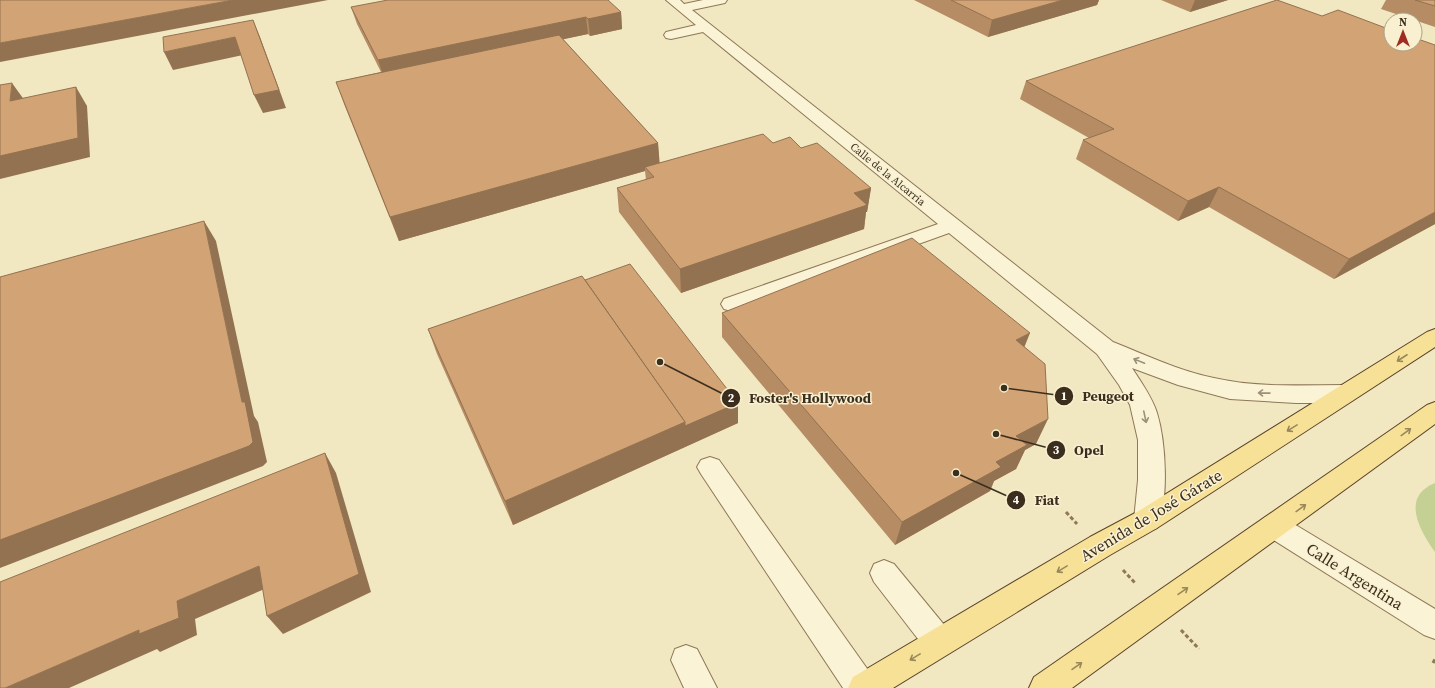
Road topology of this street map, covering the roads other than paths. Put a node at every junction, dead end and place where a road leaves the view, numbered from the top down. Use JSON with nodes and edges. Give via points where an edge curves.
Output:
{"nodes":[{"id":1,"x":722,"y":0,"type":"edge"},
{"id":2,"x":677,"y":4,"type":"edge"},
{"id":3,"x":706,"y":27,"type":"junction"},
{"id":4,"x":671,"y":35,"type":"dead end"},
{"id":5,"x":953,"y":226,"type":"junction"},
{"id":6,"x":731,"y":304,"type":"dead end"},
{"id":7,"x":1435,"y":337,"type":"edge"},
{"id":8,"x":1105,"y":348,"type":"junction"},
{"id":9,"x":1345,"y":394,"type":"junction"},
{"id":10,"x":1435,"y":411,"type":"edge"},
{"id":11,"x":710,"y":467,"type":"dead end"},
{"id":12,"x":1146,"y":520,"type":"junction"},
{"id":13,"x":1274,"y":526,"type":"junction"},
{"id":14,"x":884,"y":573,"type":"dead end"},
{"id":15,"x":1435,"y":625,"type":"edge"},
{"id":16,"x":939,"y":642,"type":"junction"},
{"id":17,"x":686,"y":660,"type":"dead end"},
{"id":18,"x":701,"y":688,"type":"edge"},
{"id":19,"x":863,"y":688,"type":"edge"},
{"id":20,"x":1045,"y":688,"type":"edge"}],
"edges":[{"from":1,"to":2,"type":"street"},
{"from":2,"to":3,"type":"street","name":"Calle de la Alcarria"},
{"from":3,"to":4,"type":"street"},
{"from":3,"to":5,"type":"street","name":"Calle de la Alcarria"},
{"from":5,"to":6,"type":"street"},
{"from":5,"to":8,"type":"street","name":"Calle de la Alcarria"},
{"from":7,"to":9,"type":"main road","name":"Avenida de José Gárate","one_way":true},
{"from":9,"to":8,"type":"street","name":"Calle de la Alcarria","one_way":true,"via":[[1257,393],[1214,387]]},
{"from":8,"to":12,"type":"street","name":"Calle de la Alcarria","one_way":true,"via":[[1125,376],[1145,412],[1152,455],[1152,486]]},
{"from":9,"to":12,"type":"main road","name":"Avenida de José Gárate","one_way":true},
{"from":13,"to":10,"type":"main road","one_way":true},
{"from":11,"to":19,"type":"street"},
{"from":12,"to":16,"type":"main road","name":"Avenida de José Gárate","one_way":true},
{"from":13,"to":15,"type":"street","name":"Calle Argentina"},
{"from":20,"to":13,"type":"main road","one_way":true},
{"from":14,"to":16,"type":"street"},
{"from":16,"to":19,"type":"main road","name":"Avenida de José Gárate","one_way":true},
{"from":17,"to":18,"type":"street"}]}
